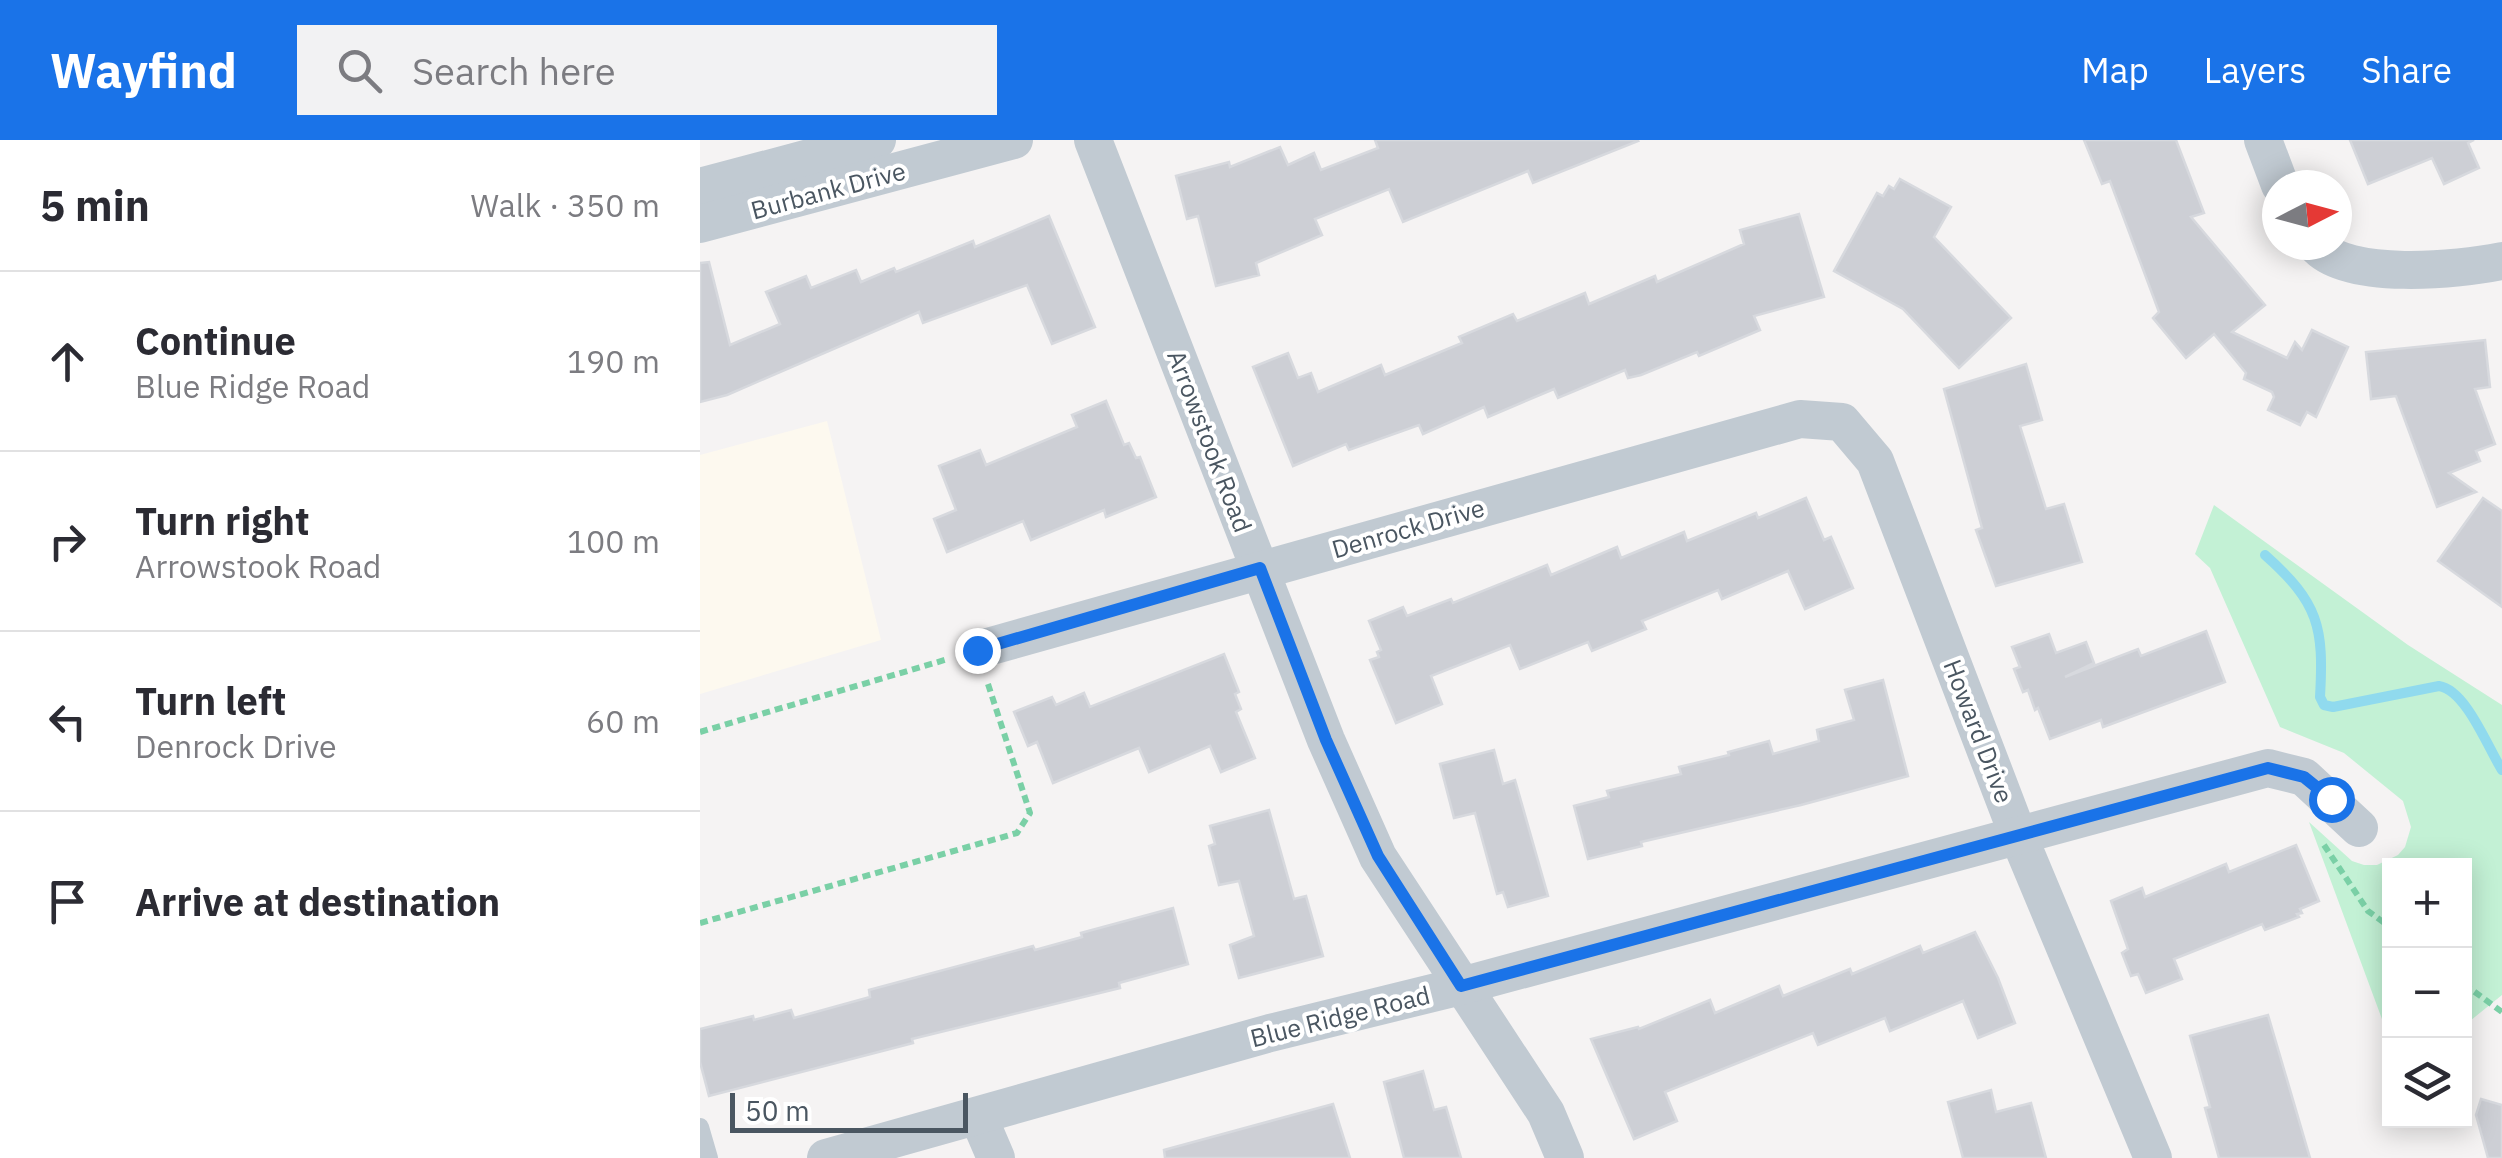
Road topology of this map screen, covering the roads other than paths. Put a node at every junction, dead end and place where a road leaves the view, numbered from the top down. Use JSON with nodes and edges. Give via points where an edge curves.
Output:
{"nodes":[{"id":1,"x":878,"y":140,"type":"edge"},
{"id":2,"x":1014,"y":140,"type":"edge"},
{"id":3,"x":1093,"y":140,"type":"edge"},
{"id":4,"x":2263,"y":140,"type":"edge"},
{"id":5,"x":2274,"y":170,"type":"edge"},
{"id":6,"x":700,"y":188,"type":"edge"},
{"id":7,"x":700,"y":224,"type":"edge"},
{"id":8,"x":2344,"y":260,"type":"edge"},
{"id":9,"x":2502,"y":261,"type":"edge"},
{"id":10,"x":1842,"y":422,"type":"joint"},
{"id":11,"x":1260,"y":568,"type":"junction"},
{"id":12,"x":977,"y":650,"type":"road end"},
{"id":13,"x":2359,"y":828,"type":"dead end"},
{"id":14,"x":2018,"y":835,"type":"junction"},
{"id":15,"x":1461,"y":986,"type":"junction"},
{"id":16,"x":978,"y":1116,"type":"junction"},
{"id":17,"x":700,"y":1127,"type":"edge"},
{"id":18,"x":709,"y":1158,"type":"edge"},
{"id":19,"x":826,"y":1158,"type":"edge"},
{"id":20,"x":996,"y":1158,"type":"edge"},
{"id":21,"x":1565,"y":1158,"type":"edge"},
{"id":22,"x":2153,"y":1158,"type":"edge"}],
"edges":[{"from":1,"to":6,"type":"street","name":"Burbank Drive"},
{"from":2,"to":7,"type":"street","name":"Burbank Drive"},
{"from":3,"to":11,"type":"street","name":"Arrowstook Road"},
{"from":4,"to":5,"type":"street"},
{"from":8,"to":9,"type":"street","via":[[2396,272]]},
{"from":10,"to":11,"type":"street","name":"Denrock Drive","via":[[1800,419]]},
{"from":10,"to":14,"type":"street","name":"Howard Drive","via":[[1875,461]]},
{"from":11,"to":12,"type":"street","name":"Denrock Drive"},
{"from":11,"to":15,"type":"street","name":"Arrowstook Road","via":[[1378,856]]},
{"from":13,"to":14,"type":"street","name":"Blue Ridge Road","via":[[2304,777],[2268,768]]},
{"from":14,"to":15,"type":"street","name":"Blue Ridge Road"},
{"from":14,"to":22,"type":"street","name":"Howard Drive"},
{"from":15,"to":16,"type":"street","name":"Blue Ridge Road"},
{"from":15,"to":21,"type":"street","name":"Arrowstook Road","via":[[1546,1112]]},
{"from":16,"to":19,"type":"street","name":"Blue Ridge Road"},
{"from":16,"to":20,"type":"street"},
{"from":17,"to":18,"type":"lane"}]}
